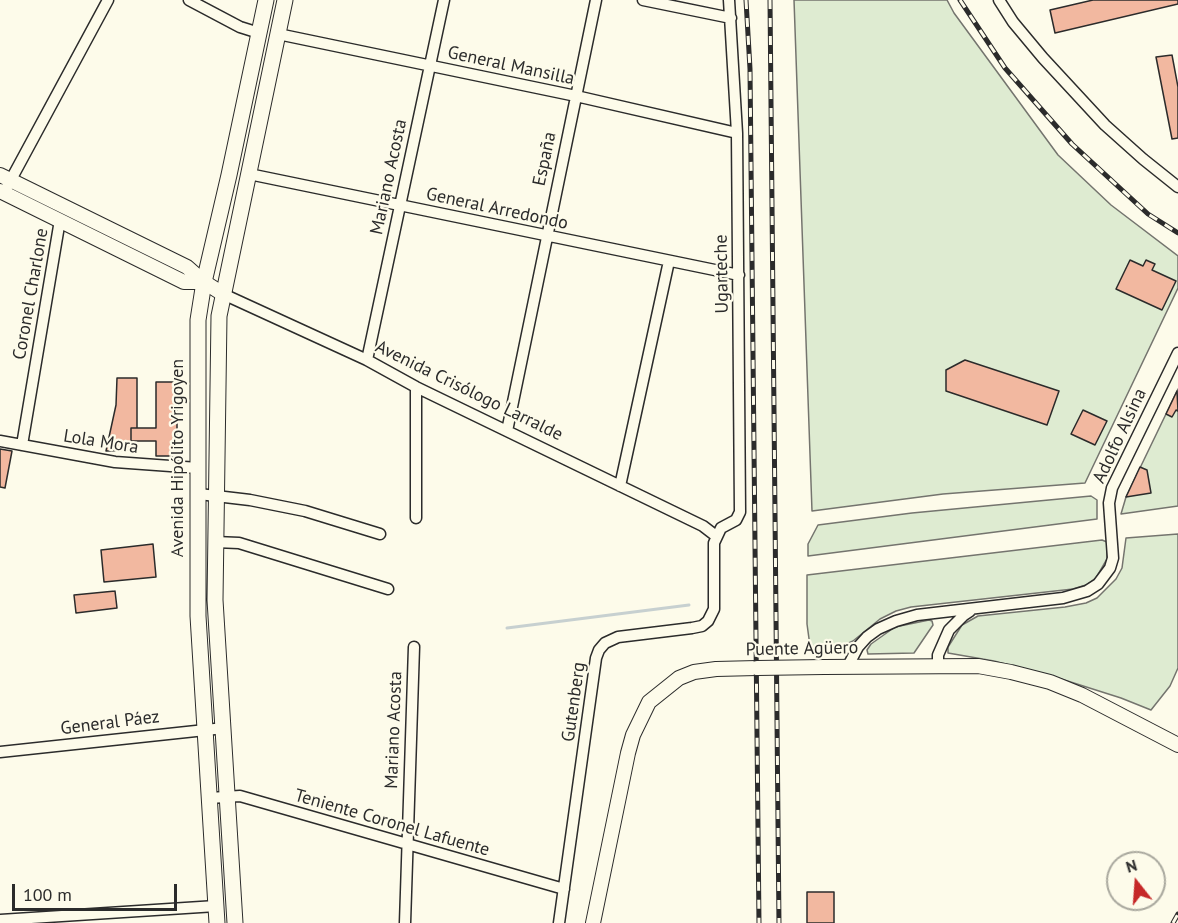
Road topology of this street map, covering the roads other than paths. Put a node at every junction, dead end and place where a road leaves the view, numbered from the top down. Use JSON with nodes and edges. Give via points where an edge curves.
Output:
{"nodes":[{"id":1,"x":108,"y":0,"type":"edge"},
{"id":2,"x":189,"y":0,"type":"edge"},
{"id":3,"x":266,"y":0,"type":"edge"},
{"id":4,"x":285,"y":0,"type":"edge"},
{"id":5,"x":444,"y":0,"type":"edge"},
{"id":6,"x":596,"y":0,"type":"edge"},
{"id":7,"x":643,"y":0,"type":"edge"},
{"id":8,"x":729,"y":0,"type":"edge"},
{"id":9,"x":999,"y":0,"type":"edge"},
{"id":10,"x":731,"y":18,"type":"junction"},
{"id":11,"x":259,"y":33,"type":"junction"},
{"id":12,"x":278,"y":34,"type":"junction"},
{"id":13,"x":430,"y":66,"type":"junction"},
{"id":14,"x":576,"y":96,"type":"junction"},
{"id":15,"x":737,"y":133,"type":"junction"},
{"id":16,"x":249,"y":174,"type":"junction"},
{"id":17,"x":5,"y":177,"type":"edge"},
{"id":18,"x":1178,"y":187,"type":"edge"},
{"id":19,"x":2,"y":192,"type":"edge"},
{"id":20,"x":399,"y":206,"type":"junction"},
{"id":21,"x":60,"y":220,"type":"junction"},
{"id":22,"x":546,"y":236,"type":"junction"},
{"id":23,"x":669,"y":261,"type":"junction"},
{"id":24,"x":739,"y":275,"type":"junction"},
{"id":25,"x":204,"y":282,"type":"junction"},
{"id":26,"x":223,"y":294,"type":"junction"},
{"id":27,"x":1178,"y":353,"type":"edge"},
{"id":28,"x":367,"y":360,"type":"junction"},
{"id":29,"x":416,"y":387,"type":"junction"},
{"id":30,"x":507,"y":431,"type":"junction"},
{"id":31,"x":0,"y":441,"type":"edge"},
{"id":32,"x":22,"y":445,"type":"junction"},
{"id":33,"x":198,"y":468,"type":"junction"},
{"id":34,"x":620,"y":486,"type":"junction"},
{"id":35,"x":198,"y":494,"type":"junction"},
{"id":36,"x":216,"y":496,"type":"junction"},
{"id":37,"x":416,"y":518,"type":"dead end"},
{"id":38,"x":380,"y":534,"type":"dead end"},
{"id":39,"x":716,"y":536,"type":"junction"},
{"id":40,"x":215,"y":542,"type":"junction"},
{"id":41,"x":388,"y":589,"type":"dead end"},
{"id":42,"x":973,"y":609,"type":"junction"},
{"id":43,"x":414,"y":647,"type":"dead end"},
{"id":44,"x":938,"y":665,"type":"junction"},
{"id":45,"x":848,"y":666,"type":"junction"},
{"id":46,"x":224,"y":728,"type":"junction"},
{"id":47,"x":205,"y":729,"type":"junction"},
{"id":48,"x":1178,"y":745,"type":"edge"},
{"id":49,"x":0,"y":752,"type":"edge"},
{"id":50,"x":228,"y":796,"type":"junction"},
{"id":51,"x":210,"y":798,"type":"junction"},
{"id":52,"x":406,"y":845,"type":"junction"},
{"id":53,"x":564,"y":889,"type":"junction"},
{"id":54,"x":216,"y":906,"type":"junction"},
{"id":55,"x":0,"y":920,"type":"edge"},
{"id":56,"x":217,"y":923,"type":"edge"},
{"id":57,"x":235,"y":923,"type":"edge"},
{"id":58,"x":405,"y":923,"type":"edge"},
{"id":59,"x":559,"y":923,"type":"edge"},
{"id":60,"x":593,"y":923,"type":"edge"}],
"edges":[{"from":1,"to":17,"type":"street"},
{"from":2,"to":11,"type":"street"},
{"from":3,"to":11,"type":"main road","name":"Avenida Hipólito Yrigoyen"},
{"from":4,"to":12,"type":"main road","name":"Avenida Hipólito Yrigoyen"},
{"from":5,"to":13,"type":"street","name":"Mariano Acosta"},
{"from":6,"to":14,"type":"street","name":"España"},
{"from":7,"to":10,"type":"street"},
{"from":8,"to":10,"type":"street","name":"Ugarteche"},
{"from":9,"to":18,"type":"street","via":[[1043,58],[1105,125]]},
{"from":10,"to":15,"type":"street","name":"Ugarteche"},
{"from":11,"to":25,"type":"main road","name":"Avenida Hipólito Yrigoyen"},
{"from":12,"to":13,"type":"street","name":"General Mansilla"},
{"from":12,"to":16,"type":"main road","name":"Avenida Hipólito Yrigoyen"},
{"from":13,"to":14,"type":"street","name":"General Mansilla"},
{"from":13,"to":20,"type":"street","name":"Mariano Acosta"},
{"from":14,"to":15,"type":"street","name":"General Mansilla"},
{"from":14,"to":22,"type":"street","name":"España"},
{"from":15,"to":24,"type":"street","name":"Ugarteche"},
{"from":16,"to":20,"type":"street","name":"General Arredondo"},
{"from":16,"to":26,"type":"main road","name":"Avenida Hipólito Yrigoyen"},
{"from":17,"to":19,"type":"street"},
{"from":17,"to":25,"type":"street","name":"Avenida Crisólogo Larralde","via":[[187,267]]},
{"from":19,"to":21,"type":"street"},
{"from":20,"to":22,"type":"street","name":"General Arredondo"},
{"from":20,"to":28,"type":"street","name":"Mariano Acosta"},
{"from":21,"to":25,"type":"street","via":[[184,282]]},
{"from":21,"to":32,"type":"street","name":"Coronel Charlone"},
{"from":22,"to":23,"type":"street","name":"General Arredondo"},
{"from":22,"to":30,"type":"street","name":"España"},
{"from":23,"to":24,"type":"street","name":"General Arredondo"},
{"from":23,"to":34,"type":"street"},
{"from":24,"to":39,"type":"street","name":"Ugarteche","via":[[740,512]]},
{"from":25,"to":26,"type":"street","name":"Avenida Crisólogo Larralde"},
{"from":25,"to":33,"type":"main road","name":"Avenida Hipólito Yrigoyen","via":[[198,320]]},
{"from":26,"to":28,"type":"street","name":"Avenida Crisólogo Larralde"},
{"from":26,"to":36,"type":"main road","name":"Avenida Hipólito Yrigoyen","via":[[219,322]]},
{"from":27,"to":42,"type":"street","name":"Adolfo Alsina","via":[[1112,488],[1109,503],[1113,558],[1106,576],[1087,591],[1069,596]]},
{"from":28,"to":29,"type":"street","name":"Avenida Crisólogo Larralde"},
{"from":29,"to":30,"type":"street","name":"Avenida Crisólogo Larralde"},
{"from":29,"to":37,"type":"street"},
{"from":30,"to":34,"type":"street","name":"Avenida Crisólogo Larralde"},
{"from":31,"to":32,"type":"street","name":"Lola Mora"},
{"from":32,"to":33,"type":"street","name":"Lola Mora","via":[[115,462]]},
{"from":33,"to":35,"type":"main road","name":"Avenida Hipólito Yrigoyen"},
{"from":34,"to":39,"type":"street","name":"Avenida Crisólogo Larralde"},
{"from":35,"to":36,"type":"street"},
{"from":35,"to":47,"type":"main road","name":"Avenida Hipólito Yrigoyen","via":[[198,608]]},
{"from":36,"to":38,"type":"street","via":[[305,512]]},
{"from":36,"to":40,"type":"main road","name":"Avenida Hipólito Yrigoyen"},
{"from":39,"to":53,"type":"street","name":"Gutenberg","via":[[714,609],[708,621],[692,628],[618,637],[599,650]]},
{"from":40,"to":41,"type":"street","via":[[239,543]]},
{"from":40,"to":46,"type":"main road","name":"Avenida Hipólito Yrigoyen"},
{"from":42,"to":44,"type":"street","via":[[950,630],[938,655]]},
{"from":42,"to":45,"type":"street","name":"Adolfo Alsina","via":[[917,615],[878,629],[858,647]]},
{"from":43,"to":52,"type":"street","name":"Mariano Acosta"},
{"from":44,"to":45,"type":"street","name":"Puente Agüero"},
{"from":44,"to":48,"type":"street","name":"Puente Agüero","via":[[978,666],[1050,682]]},
{"from":45,"to":60,"type":"street","name":"Puente Agüero","bridge":true,"via":[[694,672],[679,678],[649,702],[628,753]]},
{"from":46,"to":47,"type":"street","name":"General Páez"},
{"from":46,"to":50,"type":"main road","name":"Avenida Hipólito Yrigoyen"},
{"from":47,"to":49,"type":"street","name":"General Páez"},
{"from":47,"to":51,"type":"main road","name":"Avenida Hipólito Yrigoyen"},
{"from":50,"to":51,"type":"street","name":"Teniente Coronel Lafuente"},
{"from":50,"to":52,"type":"street","name":"Teniente Coronel Lafuente","via":[[240,796]]},
{"from":50,"to":57,"type":"main road","name":"Avenida Hipólito Yrigoyen"},
{"from":51,"to":54,"type":"main road","name":"Avenida Hipólito Yrigoyen"},
{"from":52,"to":53,"type":"street","name":"Teniente Coronel Lafuente"},
{"from":52,"to":58,"type":"street","name":"Mariano Acosta"},
{"from":53,"to":59,"type":"street","name":"Gutenberg"},
{"from":54,"to":55,"type":"street"},
{"from":54,"to":56,"type":"main road","name":"Avenida Hipólito Yrigoyen"}]}
